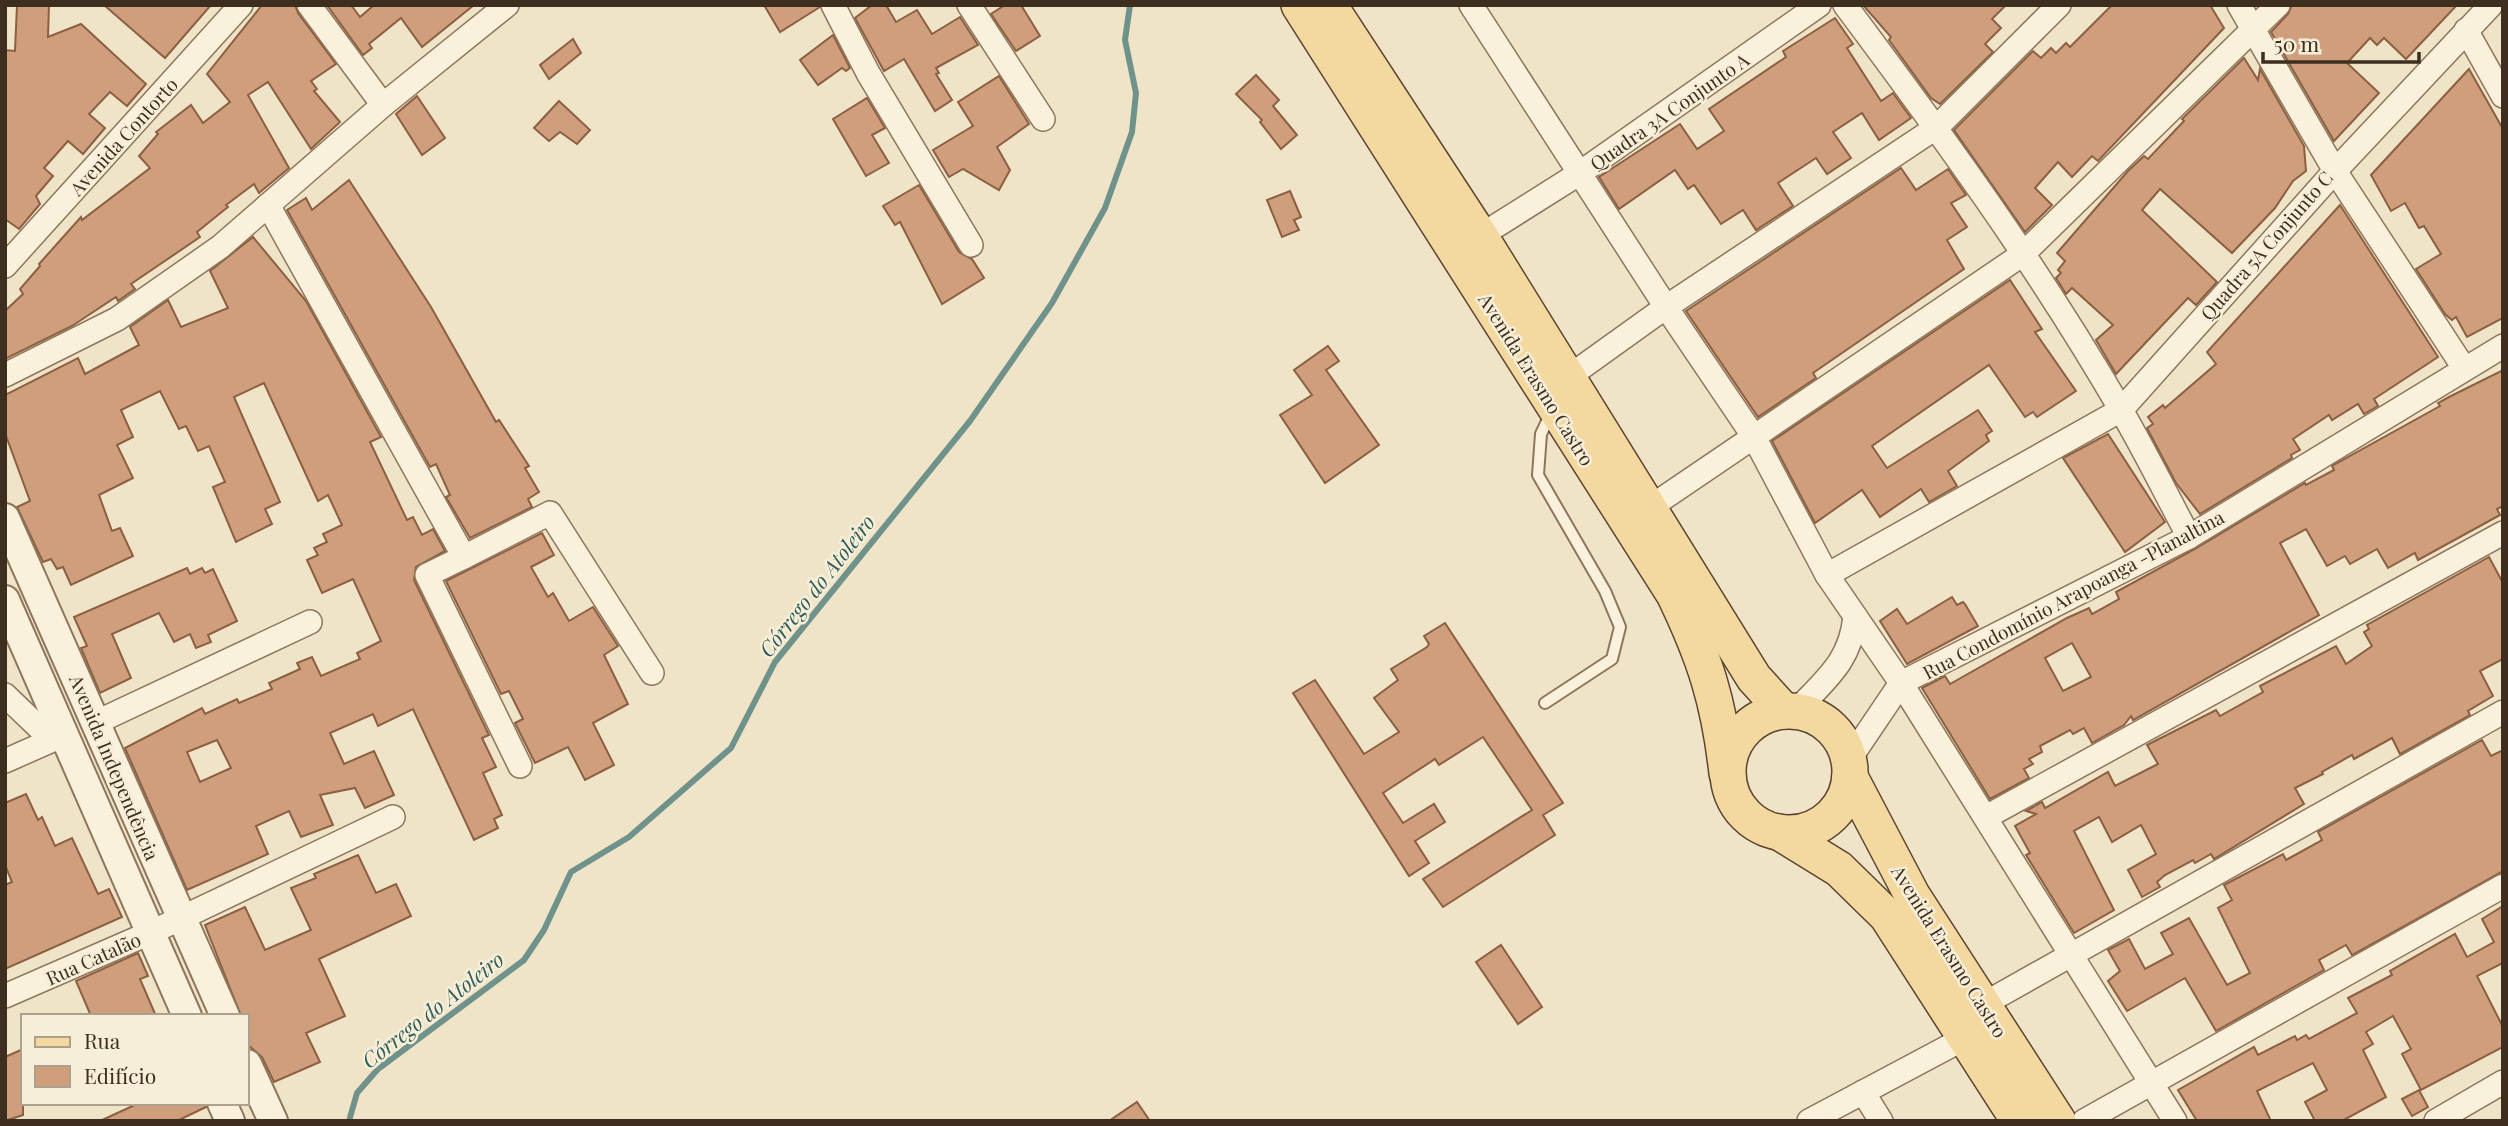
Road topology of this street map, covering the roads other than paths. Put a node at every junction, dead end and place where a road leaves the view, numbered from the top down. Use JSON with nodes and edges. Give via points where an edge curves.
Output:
{"nodes":[{"id":1,"x":241,"y":5,"type":"edge"},
{"id":2,"x":309,"y":5,"type":"edge"},
{"id":3,"x":507,"y":5,"type":"edge"},
{"id":4,"x":833,"y":5,"type":"edge"},
{"id":5,"x":969,"y":5,"type":"edge"},
{"id":6,"x":1299,"y":5,"type":"edge"},
{"id":7,"x":1329,"y":5,"type":"edge"},
{"id":8,"x":1471,"y":5,"type":"edge"},
{"id":9,"x":1819,"y":5,"type":"edge"},
{"id":10,"x":1845,"y":5,"type":"edge"},
{"id":11,"x":2059,"y":5,"type":"edge"},
{"id":12,"x":2239,"y":5,"type":"edge"},
{"id":13,"x":2278,"y":5,"type":"edge"},
{"id":14,"x":2491,"y":5,"type":"edge"},
{"id":15,"x":2255,"y":30,"type":"junction"},
{"id":16,"x":2466,"y":30,"type":"junction"},
{"id":17,"x":2503,"y":96,"type":"edge"},
{"id":18,"x":383,"y":104,"type":"junction"},
{"id":19,"x":1043,"y":119,"type":"dead end"},
{"id":20,"x":1937,"y":127,"type":"junction"},
{"id":21,"x":2335,"y":170,"type":"junction"},
{"id":22,"x":1580,"y":173,"type":"junction"},
{"id":23,"x":268,"y":205,"type":"junction"},
{"id":24,"x":1480,"y":236,"type":"junction"},
{"id":25,"x":971,"y":246,"type":"dead end"},
{"id":26,"x":2023,"y":254,"type":"junction"},
{"id":27,"x":5,"y":266,"type":"edge"},
{"id":28,"x":1665,"y":307,"type":"junction"},
{"id":29,"x":2503,"y":346,"type":"edge"},
{"id":30,"x":2464,"y":368,"type":"junction"},
{"id":31,"x":5,"y":375,"type":"edge"},
{"id":32,"x":1561,"y":392,"type":"junction"},
{"id":33,"x":2121,"y":410,"type":"junction"},
{"id":34,"x":1754,"y":438,"type":"junction"},
{"id":35,"x":1649,"y":508,"type":"junction"},
{"id":36,"x":5,"y":518,"type":"edge"},
{"id":37,"x":2503,"y":533,"type":"edge"},
{"id":38,"x":2189,"y":537,"type":"junction"},
{"id":39,"x":464,"y":557,"type":"junction"},
{"id":40,"x":1827,"y":575,"type":"junction"},
{"id":41,"x":5,"y":600,"type":"edge"},
{"id":42,"x":1854,"y":615,"type":"junction"},
{"id":43,"x":310,"y":622,"type":"dead end"},
{"id":44,"x":652,"y":673,"type":"dead end"},
{"id":45,"x":1901,"y":683,"type":"junction"},
{"id":46,"x":5,"y":695,"type":"edge"},
{"id":47,"x":1545,"y":703,"type":"dead end"},
{"id":48,"x":1790,"y":711,"type":"junction"},
{"id":49,"x":2503,"y":712,"type":"edge"},
{"id":50,"x":97,"y":722,"type":"junction"},
{"id":51,"x":59,"y":737,"type":"junction"},
{"id":52,"x":5,"y":761,"type":"edge"},
{"id":53,"x":520,"y":765,"type":"dead end"},
{"id":54,"x":1850,"y":769,"type":"junction"},
{"id":55,"x":1727,"y":773,"type":"junction"},
{"id":56,"x":393,"y":817,"type":"dead end"},
{"id":57,"x":1986,"y":817,"type":"junction"},
{"id":58,"x":1779,"y":832,"type":"junction"},
{"id":59,"x":2503,"y":886,"type":"edge"},
{"id":60,"x":180,"y":917,"type":"junction"},
{"id":61,"x":152,"y":932,"type":"junction"},
{"id":62,"x":2073,"y":955,"type":"junction"},
{"id":63,"x":5,"y":996,"type":"edge"},
{"id":64,"x":1982,"y":1005,"type":"junction"},
{"id":65,"x":186,"y":1014,"type":"edge"},
{"id":66,"x":224,"y":1014,"type":"edge"},
{"id":67,"x":1965,"y":1038,"type":"junction"},
{"id":68,"x":248,"y":1066,"type":"edge"},
{"id":69,"x":2151,"y":1081,"type":"junction"},
{"id":70,"x":2503,"y":1082,"type":"edge"},
{"id":71,"x":1863,"y":1092,"type":"junction"},
{"id":72,"x":223,"y":1105,"type":"edge"},
{"id":73,"x":230,"y":1121,"type":"edge"},
{"id":74,"x":273,"y":1121,"type":"edge"},
{"id":75,"x":1808,"y":1121,"type":"edge"},
{"id":76,"x":1881,"y":1121,"type":"edge"},
{"id":77,"x":2018,"y":1121,"type":"edge"},
{"id":78,"x":2058,"y":1121,"type":"edge"},
{"id":79,"x":2084,"y":1121,"type":"edge"},
{"id":80,"x":2175,"y":1121,"type":"edge"},
{"id":81,"x":2436,"y":1121,"type":"edge"}],
"edges":[{"from":1,"to":27,"type":"street","name":"Avenida Contorto"},
{"from":2,"to":18,"type":"street"},
{"from":3,"to":18,"type":"street"},
{"from":4,"to":25,"type":"street"},
{"from":5,"to":19,"type":"street"},
{"from":6,"to":32,"type":"main road","name":"Avenida Erasmo Castro"},
{"from":7,"to":24,"type":"main road","name":"Avenida Erasmo Castro"},
{"from":8,"to":22,"type":"street"},
{"from":9,"to":22,"type":"street","name":"Quadra 3A Conjunto A"},
{"from":10,"to":20,"type":"street"},
{"from":11,"to":20,"type":"street"},
{"from":12,"to":15,"type":"street","name":"Quadra 5A Conjunto C"},
{"from":13,"to":15,"type":"street"},
{"from":14,"to":16,"type":"street"},
{"from":15,"to":21,"type":"street","name":"Quadra 5A Conjunto C"},
{"from":15,"to":26,"type":"street"},
{"from":16,"to":17,"type":"street"},
{"from":16,"to":21,"type":"street"},
{"from":18,"to":23,"type":"street"},
{"from":20,"to":26,"type":"street"},
{"from":20,"to":28,"type":"street"},
{"from":21,"to":30,"type":"street"},
{"from":21,"to":33,"type":"street","name":"Quadra 5A Conjunto C"},
{"from":22,"to":24,"type":"street"},
{"from":22,"to":28,"type":"street","name":"Quadra 3A Conjunto A"},
{"from":23,"to":31,"type":"street","via":[[220,247],[117,319]]},
{"from":23,"to":39,"type":"street"},
{"from":24,"to":32,"type":"main road","name":"Avenida Erasmo Castro"},
{"from":26,"to":33,"type":"street"},
{"from":26,"to":34,"type":"street"},
{"from":28,"to":32,"type":"street"},
{"from":28,"to":34,"type":"street","name":"Quadra 3A Conjunto A"},
{"from":29,"to":30,"type":"street","name":"Rua Condomínio Arapoanga -Planaltina"},
{"from":30,"to":38,"type":"street","name":"Rua Condomínio Arapoanga -Planaltina"},
{"from":32,"to":35,"type":"main road","name":"Avenida Erasmo Castro"},
{"from":32,"to":47,"type":"lane","via":[[1541,434],[1538,475],[1605,591],[1620,627],[1612,659]]},
{"from":32,"to":55,"type":"main road","name":"Avenida Erasmo Castro","via":[[1702,651],[1721,716]]},
{"from":33,"to":38,"type":"street"},
{"from":33,"to":40,"type":"street","name":"Quadra 5A Conjunto C"},
{"from":34,"to":35,"type":"street"},
{"from":34,"to":40,"type":"street","name":"Quadra 3A Conjunto A"},
{"from":35,"to":48,"type":"main road","name":"Avenida Erasmo Castro","via":[[1754,678]]},
{"from":36,"to":50,"type":"street","name":"Avenida Independência"},
{"from":37,"to":57,"type":"street"},
{"from":38,"to":45,"type":"street","name":"Rua Condomínio Arapoanga -Planaltina"},
{"from":39,"to":44,"type":"street","via":[[550,513]]},
{"from":39,"to":53,"type":"street","via":[[427,575]]},
{"from":40,"to":42,"type":"street","name":"Quadra 3A Conjunto A"},
{"from":41,"to":51,"type":"street","name":"Avenida Independência"},
{"from":42,"to":45,"type":"street","name":"Quadra 3A Conjunto A"},
{"from":42,"to":48,"type":"street","via":[[1853,637],[1839,665]]},
{"from":43,"to":50,"type":"street"},
{"from":45,"to":54,"type":"street","name":"Rua Condomínio Arapoanga -Planaltina"},
{"from":45,"to":57,"type":"street","name":"Quadra 3A Conjunto A"},
{"from":46,"to":51,"type":"street"},
{"from":48,"to":54,"type":"main road","via":[[1814,716],[1830,726],[1843,741]]},
{"from":48,"to":55,"type":"main road","via":[[1762,717],[1743,730],[1731,750]]},
{"from":49,"to":62,"type":"street"},
{"from":50,"to":60,"type":"street","name":"Avenida Independência"},
{"from":51,"to":52,"type":"street"},
{"from":51,"to":61,"type":"street","name":"Avenida Independência"},
{"from":54,"to":58,"type":"main road","via":[[1845,797],[1834,813],[1818,826]]},
{"from":54,"to":64,"type":"main road","name":"Avenida Erasmo Castro","via":[[1912,895]]},
{"from":55,"to":58,"type":"main road","via":[[1731,794],[1742,812],[1758,825]]},
{"from":56,"to":60,"type":"street","name":"Rua Catalão"},
{"from":57,"to":62,"type":"street","name":"Quadra 3A Conjunto A"},
{"from":58,"to":67,"type":"main road","name":"Avenida Erasmo Castro","via":[[1839,869],[1887,916]]},
{"from":59,"to":69,"type":"street"},
{"from":60,"to":61,"type":"street","name":"Rua Catalão"},
{"from":60,"to":66,"type":"street","name":"Avenida Independência"},
{"from":61,"to":63,"type":"street","name":"Rua Catalão"},
{"from":61,"to":65,"type":"street","name":"Avenida Independência"},
{"from":62,"to":64,"type":"street"},
{"from":62,"to":69,"type":"street","name":"Quadra 3A Conjunto A"},
{"from":64,"to":78,"type":"main road","name":"Avenida Erasmo Castro"},
{"from":67,"to":71,"type":"street"},
{"from":67,"to":77,"type":"main road","name":"Avenida Erasmo Castro"},
{"from":68,"to":74,"type":"street"},
{"from":69,"to":79,"type":"street"},
{"from":69,"to":80,"type":"street","name":"Quadra 3A Conjunto A"},
{"from":70,"to":81,"type":"street"},
{"from":71,"to":75,"type":"street"},
{"from":71,"to":76,"type":"street"},
{"from":72,"to":73,"type":"street"}]}
